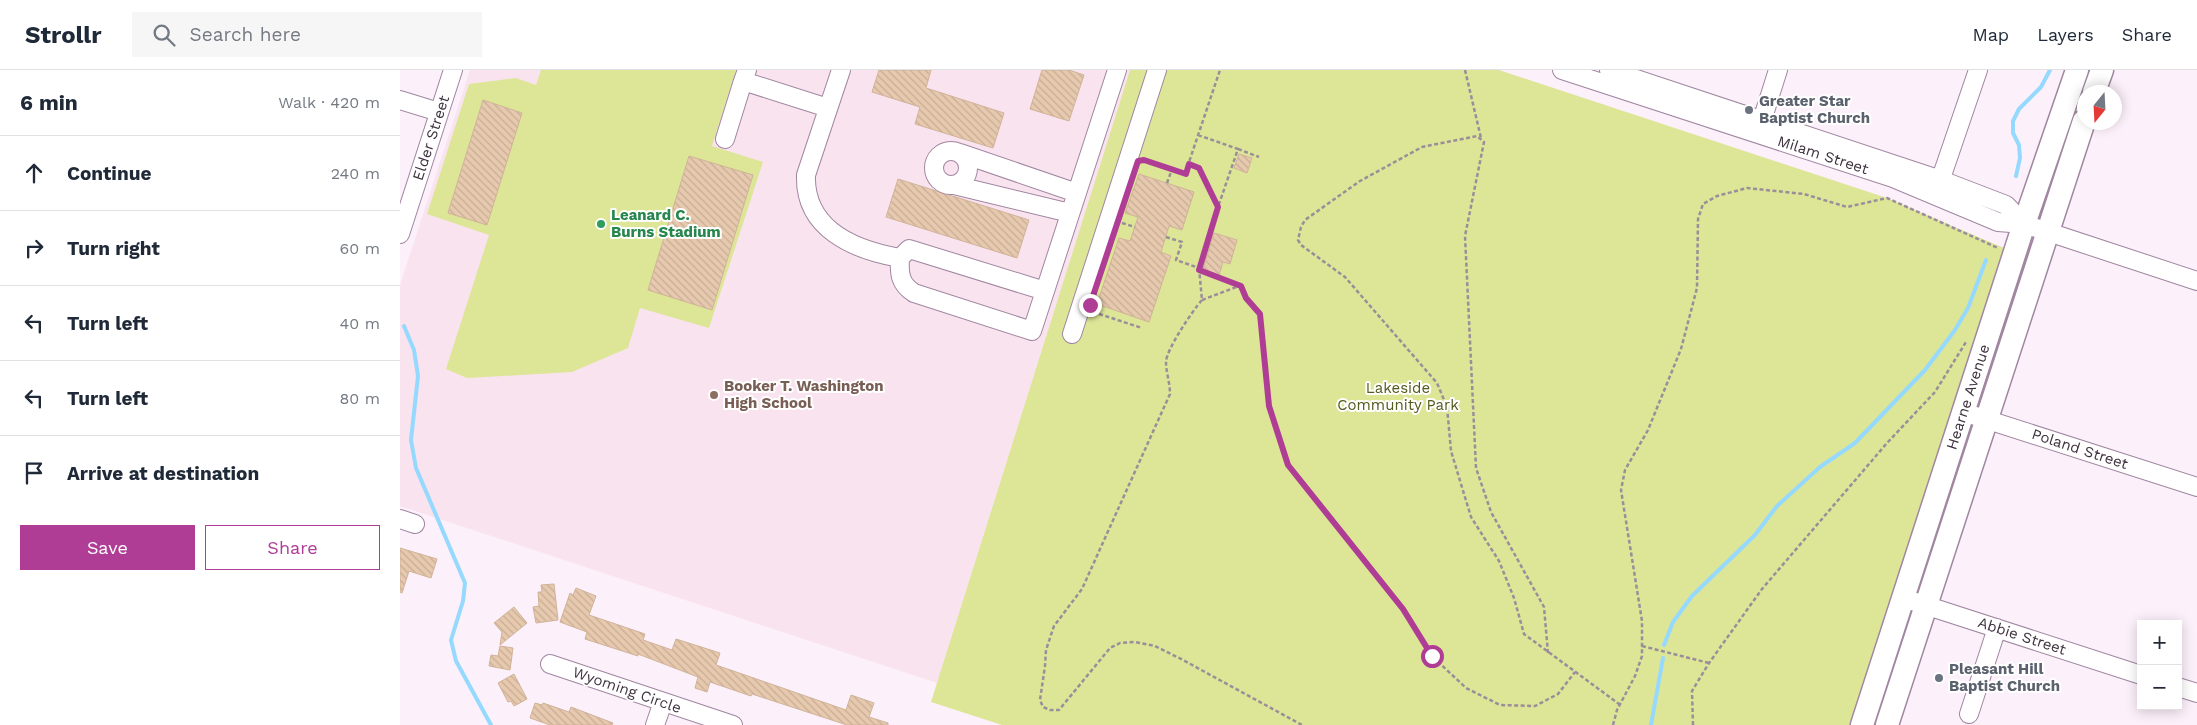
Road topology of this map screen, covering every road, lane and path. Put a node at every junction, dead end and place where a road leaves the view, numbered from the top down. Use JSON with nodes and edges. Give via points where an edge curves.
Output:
{"nodes":[{"id":1,"x":454,"y":70,"type":"edge"},
{"id":2,"x":840,"y":70,"type":"edge"},
{"id":3,"x":1118,"y":70,"type":"edge"},
{"id":4,"x":1157,"y":70,"type":"edge"},
{"id":5,"x":1220,"y":70,"type":"edge"},
{"id":6,"x":1465,"y":70,"type":"edge"},
{"id":7,"x":1609,"y":70,"type":"edge"},
{"id":8,"x":1778,"y":70,"type":"edge"},
{"id":9,"x":1978,"y":70,"type":"edge"},
{"id":10,"x":2076,"y":70,"type":"edge"},
{"id":11,"x":2102,"y":70,"type":"edge"},
{"id":12,"x":1570,"y":71,"type":"edge"},
{"id":13,"x":745,"y":75,"type":"edge"},
{"id":14,"x":2097,"y":85,"type":"edge"},
{"id":15,"x":400,"y":100,"type":"edge"},
{"id":16,"x":828,"y":108,"type":"junction"},
{"id":17,"x":439,"y":112,"type":"junction"},
{"id":18,"x":1760,"y":127,"type":"junction"},
{"id":19,"x":2081,"y":130,"type":"edge"},
{"id":20,"x":1198,"y":135,"type":"junction"},
{"id":21,"x":1481,"y":138,"type":"junction"},
{"id":22,"x":725,"y":139,"type":"dead end"},
{"id":23,"x":1238,"y":149,"type":"junction"},
{"id":24,"x":960,"y":153,"type":"junction"},
{"id":25,"x":1260,"y":157,"type":"dead end"},
{"id":26,"x":1138,"y":161,"type":"dead end"},
{"id":27,"x":1189,"y":164,"type":"junction"},
{"id":28,"x":1172,"y":169,"type":"junction"},
{"id":29,"x":1167,"y":183,"type":"dead end"},
{"id":30,"x":954,"y":185,"type":"junction"},
{"id":31,"x":1938,"y":188,"type":"junction"},
{"id":32,"x":1077,"y":193,"type":"junction"},
{"id":33,"x":1218,"y":207,"type":"junction"},
{"id":34,"x":1070,"y":213,"type":"junction"},
{"id":35,"x":1118,"y":222,"type":"dead end"},
{"id":36,"x":2024,"y":224,"type":"junction"},
{"id":37,"x":1135,"y":227,"type":"dead end"},
{"id":38,"x":2047,"y":233,"type":"junction"},
{"id":39,"x":400,"y":234,"type":"edge"},
{"id":40,"x":1166,"y":237,"type":"dead end"},
{"id":41,"x":1999,"y":254,"type":"dead end"},
{"id":42,"x":900,"y":258,"type":"junction"},
{"id":43,"x":1199,"y":269,"type":"junction"},
{"id":44,"x":2197,"y":281,"type":"edge"},
{"id":45,"x":1241,"y":286,"type":"junction"},
{"id":46,"x":1045,"y":291,"type":"junction"},
{"id":47,"x":1202,"y":300,"type":"junction"},
{"id":48,"x":1091,"y":309,"type":"dead end"},
{"id":49,"x":1142,"y":328,"type":"dead end"},
{"id":50,"x":1072,"y":334,"type":"dead end"},
{"id":51,"x":1968,"y":339,"type":"dead end"},
{"id":52,"x":1963,"y":412,"type":"junction"},
{"id":53,"x":1986,"y":419,"type":"junction"},
{"id":54,"x":2197,"y":487,"type":"edge"},
{"id":55,"x":1903,"y":598,"type":"junction"},
{"id":56,"x":1926,"y":605,"type":"junction"},
{"id":57,"x":1997,"y":628,"type":"junction"},
{"id":58,"x":1642,"y":646,"type":"junction"},
{"id":59,"x":1548,"y":652,"type":"junction"},
{"id":60,"x":1709,"y":663,"type":"junction"},
{"id":61,"x":550,"y":664,"type":"dead end"},
{"id":62,"x":1575,"y":672,"type":"junction"},
{"id":63,"x":2137,"y":674,"type":"edge"},
{"id":64,"x":2182,"y":688,"type":"edge"},
{"id":65,"x":2197,"y":693,"type":"edge"},
{"id":66,"x":663,"y":702,"type":"junction"},
{"id":67,"x":1620,"y":704,"type":"junction"},
{"id":68,"x":1969,"y":714,"type":"dead end"},
{"id":69,"x":655,"y":725,"type":"edge"},
{"id":70,"x":733,"y":725,"type":"edge"},
{"id":71,"x":1302,"y":725,"type":"edge"},
{"id":72,"x":1613,"y":725,"type":"edge"},
{"id":73,"x":1693,"y":725,"type":"edge"},
{"id":74,"x":1862,"y":725,"type":"edge"},
{"id":75,"x":1887,"y":725,"type":"edge"}],
"edges":[{"from":1,"to":17,"type":"street","name":"Elder Street"},
{"from":2,"to":16,"type":"street"},
{"from":3,"to":32,"type":"street"},
{"from":4,"to":50,"type":"street"},
{"from":5,"to":20,"type":"path"},
{"from":6,"to":21,"type":"path"},
{"from":7,"to":18,"type":"street","name":"Milam Street"},
{"from":8,"to":18,"type":"street"},
{"from":9,"to":31,"type":"street"},
{"from":10,"to":36,"type":"main road","name":"Hearne Avenue"},
{"from":11,"to":14,"type":"main road"},
{"from":12,"to":18,"type":"street","name":"Milam Street"},
{"from":13,"to":16,"type":"street"},
{"from":13,"to":22,"type":"street"},
{"from":15,"to":17,"type":"street"},
{"from":16,"to":42,"type":"street","via":[[806,175],[806,188],[817,218],[838,236],[881,255]]},
{"from":17,"to":39,"type":"street","name":"Elder Street"},
{"from":18,"to":31,"type":"street","name":"Milam Street","via":[[1893,178]]},
{"from":19,"to":38,"type":"main road","name":"Hearne Avenue"},
{"from":20,"to":23,"type":"path"},
{"from":20,"to":27,"type":"path"},
{"from":21,"to":59,"type":"path","via":[[1484,142],[1465,236],[1476,468],[1492,512],[1544,607]]},
{"from":21,"to":59,"type":"path","via":[[1477,136],[1422,147],[1360,180],[1305,220],[1298,240],[1301,246],[1346,277],[1437,383],[1447,407],[1451,451],[1471,517],[1499,561],[1524,634]]},
{"from":23,"to":25,"type":"path"},
{"from":23,"to":33,"type":"path"},
{"from":24,"to":30,"type":"street","via":[[968,168],[964,179]]},
{"from":24,"to":30,"type":"street","via":[[944,152],[934,165],[938,180]]},
{"from":24,"to":32,"type":"street"},
{"from":26,"to":28,"type":"path"},
{"from":27,"to":28,"type":"path","via":[[1186,174]]},
{"from":27,"to":33,"type":"path","via":[[1199,168]]},
{"from":28,"to":29,"type":"path"},
{"from":30,"to":34,"type":"street"},
{"from":31,"to":36,"type":"street","name":"Milam Street","via":[[2006,205]]},
{"from":32,"to":34,"type":"street"},
{"from":33,"to":43,"type":"path"},
{"from":34,"to":46,"type":"street"},
{"from":35,"to":37,"type":"path"},
{"from":36,"to":38,"type":"street","name":"Milam Street"},
{"from":36,"to":52,"type":"main road","name":"Hearne Avenue"},
{"from":38,"to":44,"type":"street","name":"Milam Street"},
{"from":38,"to":53,"type":"main road","name":"Hearne Avenue"},
{"from":40,"to":43,"type":"path","via":[[1182,242],[1176,260]]},
{"from":41,"to":58,"type":"path","via":[[1998,248],[1887,198],[1847,207],[1804,194],[1747,188],[1717,196],[1703,204],[1698,219],[1697,288],[1681,349],[1648,430],[1625,470],[1621,490],[1642,621]]},
{"from":42,"to":46,"type":"street","via":[[909,249]]},
{"from":42,"to":46,"type":"street","via":[[899,274],[905,287],[914,293],[1032,332]]},
{"from":43,"to":45,"type":"path"},
{"from":43,"to":47,"type":"path"},
{"from":45,"to":47,"type":"path"},
{"from":45,"to":62,"type":"path","via":[[1246,298],[1260,314],[1269,406],[1288,465],[1403,609],[1432,656],[1466,688],[1500,705],[1535,706],[1558,694]]},
{"from":47,"to":71,"type":"path","via":[[1193,309],[1168,354],[1170,394],[1082,589],[1054,626],[1046,650],[1040,700],[1043,707],[1059,710],[1110,648],[1120,643],[1135,642],[1155,646]]},
{"from":48,"to":49,"type":"path"},
{"from":51,"to":60,"type":"path","via":[[1935,392],[1762,589]]},
{"from":52,"to":53,"type":"street","name":"Poland Street"},
{"from":52,"to":55,"type":"main road","name":"Hearne Avenue"},
{"from":53,"to":54,"type":"street","name":"Poland Street"},
{"from":53,"to":56,"type":"main road","name":"Hearne Avenue"},
{"from":55,"to":56,"type":"street","name":"Abbie Street"},
{"from":55,"to":74,"type":"main road","name":"Hearne Avenue"},
{"from":56,"to":57,"type":"street","name":"Abbie Street"},
{"from":56,"to":75,"type":"main road","name":"Hearne Avenue"},
{"from":57,"to":63,"type":"street","name":"Abbie Street"},
{"from":57,"to":68,"type":"street"},
{"from":58,"to":60,"type":"path"},
{"from":58,"to":67,"type":"path","via":[[1635,676]]},
{"from":59,"to":62,"type":"path"},
{"from":60,"to":73,"type":"path","via":[[1692,691]]},
{"from":61,"to":66,"type":"street","name":"Wyoming Circle"},
{"from":62,"to":67,"type":"path"},
{"from":64,"to":65,"type":"street"},
{"from":66,"to":69,"type":"street"},
{"from":66,"to":70,"type":"street","name":"Wyoming Circle"},
{"from":67,"to":72,"type":"path"}]}
